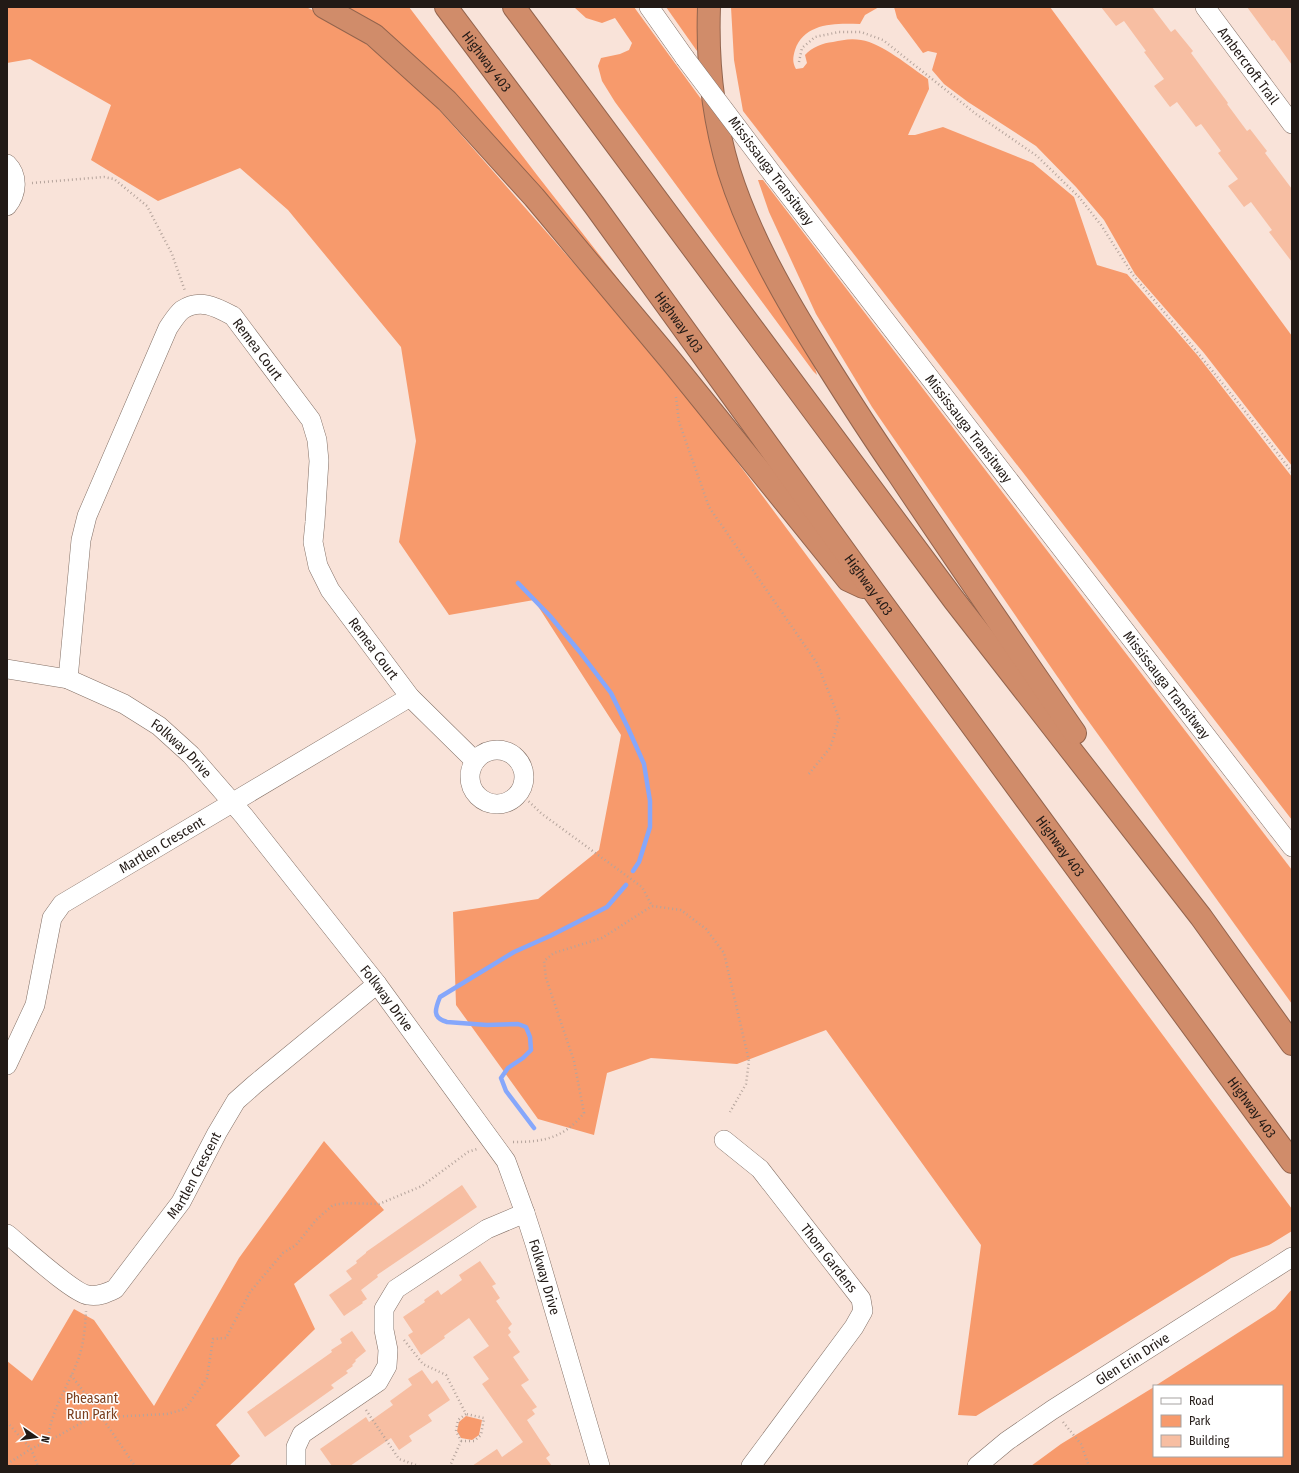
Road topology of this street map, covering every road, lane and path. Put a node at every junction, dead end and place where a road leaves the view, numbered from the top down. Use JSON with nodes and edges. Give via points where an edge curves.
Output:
{"nodes":[{"id":1,"x":324,"y":7,"type":"edge"},
{"id":2,"x":446,"y":7,"type":"edge"},
{"id":3,"x":514,"y":7,"type":"edge"},
{"id":4,"x":649,"y":7,"type":"edge"},
{"id":5,"x":709,"y":7,"type":"edge"},
{"id":6,"x":1205,"y":7,"type":"edge"},
{"id":7,"x":799,"y":62,"type":"dead end"},
{"id":8,"x":1292,"y":124,"type":"edge"},
{"id":9,"x":7,"y":164,"type":"edge"},
{"id":10,"x":16,"y":186,"type":"junction"},
{"id":11,"x":7,"y":206,"type":"edge"},
{"id":12,"x":190,"y":307,"type":"junction"},
{"id":13,"x":676,"y":392,"type":"dead end"},
{"id":14,"x":1292,"y":472,"type":"edge"},
{"id":15,"x":874,"y":592,"type":"junction"},
{"id":16,"x":7,"y":669,"type":"edge"},
{"id":17,"x":68,"y":679,"type":"junction"},
{"id":18,"x":410,"y":697,"type":"junction"},
{"id":19,"x":474,"y":760,"type":"junction"},
{"id":20,"x":808,"y":775,"type":"dead end"},
{"id":21,"x":520,"y":793,"type":"junction"},
{"id":22,"x":232,"y":802,"type":"junction"},
{"id":23,"x":1292,"y":847,"type":"edge"},
{"id":24,"x":652,"y":906,"type":"junction"},
{"id":25,"x":1201,"y":917,"type":"junction"},
{"id":26,"x":377,"y":984,"type":"junction"},
{"id":27,"x":1292,"y":1044,"type":"edge"},
{"id":28,"x":7,"y":1065,"type":"edge"},
{"id":29,"x":730,"y":1112,"type":"dead end"},
{"id":30,"x":724,"y":1140,"type":"dead end"},
{"id":31,"x":493,"y":1143,"type":"junction"},
{"id":32,"x":1292,"y":1162,"type":"edge"},
{"id":33,"x":525,"y":1213,"type":"junction"},
{"id":34,"x":7,"y":1234,"type":"edge"},
{"id":35,"x":1292,"y":1257,"type":"edge"},
{"id":36,"x":88,"y":1295,"type":"junction"},
{"id":37,"x":384,"y":1326,"type":"junction"},
{"id":38,"x":71,"y":1375,"type":"junction"},
{"id":39,"x":357,"y":1396,"type":"junction"},
{"id":40,"x":1052,"y":1410,"type":"junction"},
{"id":41,"x":466,"y":1414,"type":"junction"},
{"id":42,"x":101,"y":1417,"type":"junction"},
{"id":43,"x":7,"y":1422,"type":"edge"},
{"id":44,"x":48,"y":1441,"type":"junction"},
{"id":45,"x":461,"y":1441,"type":"junction"},
{"id":46,"x":31,"y":1449,"type":"junction"},
{"id":47,"x":7,"y":1464,"type":"edge"},
{"id":48,"x":38,"y":1466,"type":"edge"},
{"id":49,"x":135,"y":1466,"type":"edge"},
{"id":50,"x":296,"y":1466,"type":"edge"},
{"id":51,"x":419,"y":1466,"type":"edge"},
{"id":52,"x":450,"y":1466,"type":"edge"},
{"id":53,"x":600,"y":1466,"type":"edge"},
{"id":54,"x":751,"y":1466,"type":"edge"},
{"id":55,"x":977,"y":1466,"type":"edge"},
{"id":56,"x":1089,"y":1466,"type":"edge"}],
"edges":[{"from":1,"to":15,"type":"highway","via":[[374,35],[447,101],[539,203],[672,362],[848,580]]},
{"from":2,"to":15,"type":"highway","name":"Highway 403","via":[[595,206]]},
{"from":3,"to":25,"type":"highway","via":[[954,600]]},
{"from":4,"to":23,"type":"street","name":"Mississauga Transitway","bridge":true,"via":[[774,176]]},
{"from":5,"to":25,"type":"highway","via":[[714,108],[722,145],[739,199],[757,243],[784,294],[884,453],[973,586]]},
{"from":6,"to":8,"type":"street","name":"Ambercroft Trail"},
{"from":7,"to":14,"type":"path","via":[[802,48],[815,37],[839,32],[861,32],[883,40],[976,114],[1037,156],[1079,197],[1101,225],[1133,275]]},
{"from":9,"to":10,"type":"street"},
{"from":10,"to":11,"type":"street"},
{"from":10,"to":12,"type":"path","via":[[104,177],[114,179],[147,206],[172,254]]},
{"from":12,"to":17,"type":"street","via":[[182,310],[168,328],[87,516],[82,540]]},
{"from":12,"to":18,"type":"street","name":"Remea Court","via":[[200,303],[217,307],[233,316],[311,420],[317,440],[319,461],[313,542],[318,566],[330,590]]},
{"from":13,"to":20,"type":"path","via":[[679,422],[709,507],[817,663],[839,718],[830,748]]},
{"from":15,"to":32,"type":"highway","name":"Highway 403"},
{"from":16,"to":17,"type":"street","name":"Folkway Drive"},
{"from":17,"to":22,"type":"street","name":"Folkway Drive","via":[[124,704],[159,726],[191,755]]},
{"from":18,"to":19,"type":"street","name":"Remea Court"},
{"from":18,"to":22,"type":"street","name":"Martlen Crescent"},
{"from":19,"to":21,"type":"street","via":[[492,750],[503,750],[513,755],[524,773]]},
{"from":19,"to":21,"type":"street","via":[[469,781],[473,792],[480,800],[501,805]]},
{"from":21,"to":24,"type":"path","via":[[542,814],[642,887]]},
{"from":22,"to":26,"type":"street","name":"Folkway Drive"},
{"from":22,"to":28,"type":"street","name":"Martlen Crescent","via":[[62,904],[52,918],[35,1005]]},
{"from":24,"to":29,"type":"path","via":[[681,910],[706,929],[724,953],[749,1061],[746,1084]]},
{"from":24,"to":31,"type":"path","via":[[602,938],[554,953],[544,961],[546,978],[574,1061],[584,1113],[577,1122],[554,1137],[534,1142]]},
{"from":25,"to":27,"type":"highway"},
{"from":26,"to":31,"type":"street","name":"Folkway Drive"},
{"from":26,"to":36,"type":"street","name":"Martlen Crescent","via":[[236,1101],[168,1221],[115,1289],[103,1294]]},
{"from":30,"to":54,"type":"street","name":"Thom Gardens","via":[[760,1169],[861,1299],[863,1311],[854,1327]]},
{"from":31,"to":33,"type":"street","name":"Folkway Drive","via":[[506,1161]]},
{"from":31,"to":42,"type":"path","via":[[468,1152],[422,1186],[379,1204],[346,1203],[333,1206],[316,1220],[296,1245],[283,1253],[250,1292],[226,1338],[212,1339],[207,1378],[185,1409],[167,1414]]},
{"from":33,"to":37,"type":"street","via":[[487,1229],[396,1289],[384,1309]]},
{"from":33,"to":53,"type":"street","name":"Folkway Drive"},
{"from":34,"to":36,"type":"street","via":[[74,1288]]},
{"from":35,"to":40,"type":"street","name":"Glen Erin Drive"},
{"from":36,"to":38,"type":"path","via":[[84,1334]]},
{"from":37,"to":39,"type":"street","via":[[388,1350],[386,1366],[378,1382]]},
{"from":37,"to":41,"type":"path","via":[[399,1334],[423,1364],[446,1375]]},
{"from":38,"to":42,"type":"path"},
{"from":38,"to":44,"type":"path","via":[[49,1427]]},
{"from":39,"to":50,"type":"street","via":[[302,1434],[296,1447]]},
{"from":39,"to":51,"type":"path","via":[[400,1459]]},
{"from":40,"to":55,"type":"street","name":"Glen Erin Drive","via":[[1007,1441]]},
{"from":40,"to":56,"type":"path","via":[[1081,1444]]},
{"from":41,"to":45,"type":"path","via":[[458,1420],[456,1431]]},
{"from":41,"to":45,"type":"path","via":[[484,1418],[481,1435],[474,1441]]},
{"from":42,"to":44,"type":"path","via":[[90,1418]]},
{"from":42,"to":49,"type":"path"},
{"from":43,"to":46,"type":"path"},
{"from":44,"to":46,"type":"path"},
{"from":45,"to":52,"type":"path"},
{"from":46,"to":47,"type":"path"},
{"from":46,"to":48,"type":"path"}]}
